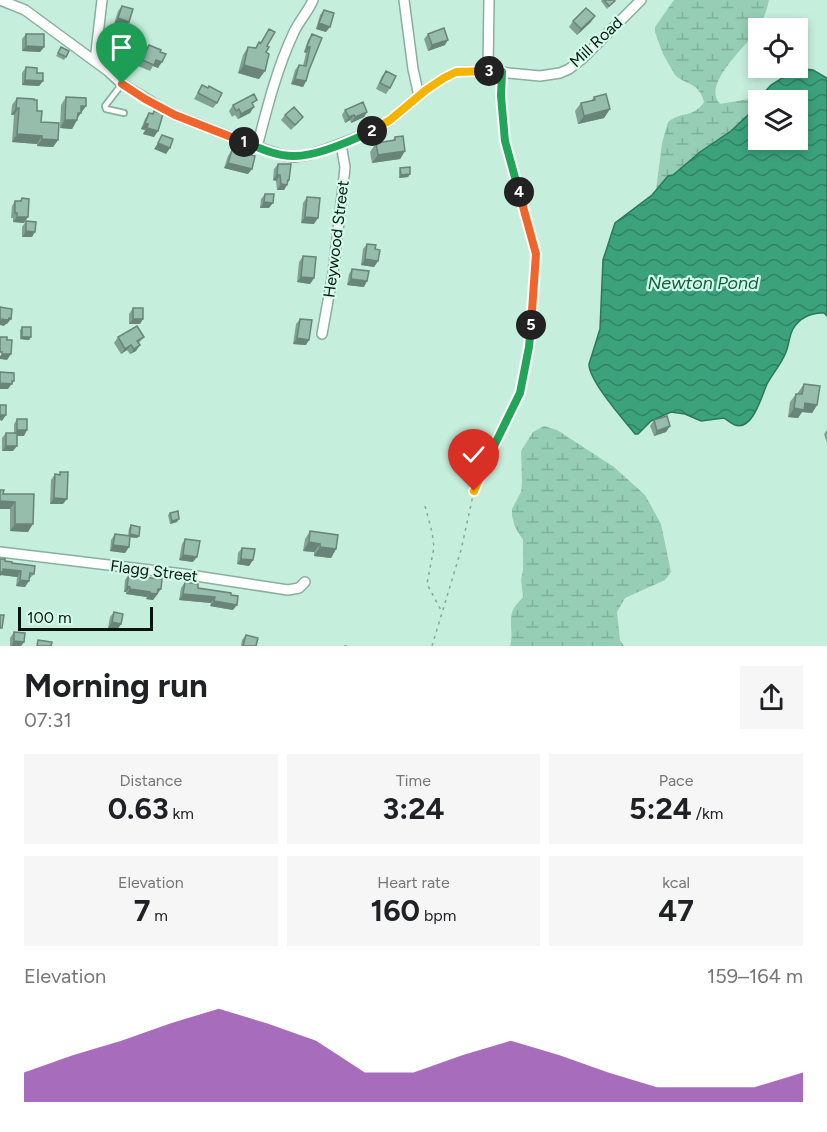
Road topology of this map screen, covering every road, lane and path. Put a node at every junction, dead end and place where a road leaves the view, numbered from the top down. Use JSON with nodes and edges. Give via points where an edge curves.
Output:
{"nodes":[{"id":1,"x":0,"y":0,"type":"edge"},
{"id":2,"x":102,"y":0,"type":"edge"},
{"id":3,"x":313,"y":0,"type":"edge"},
{"id":4,"x":404,"y":0,"type":"edge"},
{"id":5,"x":489,"y":0,"type":"edge"},
{"id":6,"x":640,"y":0,"type":"edge"},
{"id":7,"x":95,"y":61,"type":"junction"},
{"id":8,"x":488,"y":71,"type":"junction"},
{"id":9,"x":502,"y":72,"type":"junction"},
{"id":10,"x":122,"y":84,"type":"junction"},
{"id":11,"x":419,"y":96,"type":"junction"},
{"id":12,"x":124,"y":113,"type":"dead end"},
{"id":13,"x":341,"y":144,"type":"junction"},
{"id":14,"x":257,"y":147,"type":"junction"},
{"id":15,"x":322,"y":334,"type":"dead end"},
{"id":16,"x":425,"y":506,"type":"dead end"},
{"id":17,"x":0,"y":552,"type":"edge"},
{"id":18,"x":305,"y":582,"type":"dead end"},
{"id":19,"x":442,"y":613,"type":"junction"},
{"id":20,"x":432,"y":646,"type":"edge"}],
"edges":[{"from":1,"to":7,"type":"street","name":"Mill Road","via":[[25,10]]},
{"from":2,"to":7,"type":"street"},
{"from":3,"to":14,"type":"street","via":[[284,57]]},
{"from":4,"to":11,"type":"street"},
{"from":5,"to":8,"type":"street"},
{"from":6,"to":9,"type":"street","name":"Mill Road","via":[[568,69],[540,76]]},
{"from":7,"to":10,"type":"street","name":"Mill Road"},
{"from":8,"to":9,"type":"street","name":"Mill Road"},
{"from":8,"to":11,"type":"street","name":"Mill Road","via":[[456,72]]},
{"from":9,"to":19,"type":"path","via":[[505,141],[536,254],[529,347],[520,393],[474,491]]},
{"from":10,"to":12,"type":"lane","via":[[105,106]]},
{"from":10,"to":14,"type":"street","name":"Mill Road","via":[[175,115]]},
{"from":11,"to":13,"type":"street","name":"Mill Road","via":[[390,120]]},
{"from":13,"to":14,"type":"street","name":"Mill Road","via":[[294,157]]},
{"from":13,"to":15,"type":"street","name":"Heywood Street","via":[[343,188]]},
{"from":16,"to":19,"type":"path","via":[[434,547],[427,584]]},
{"from":17,"to":18,"type":"street","name":"Flagg Street","via":[[288,590]]},
{"from":19,"to":20,"type":"path"}]}
